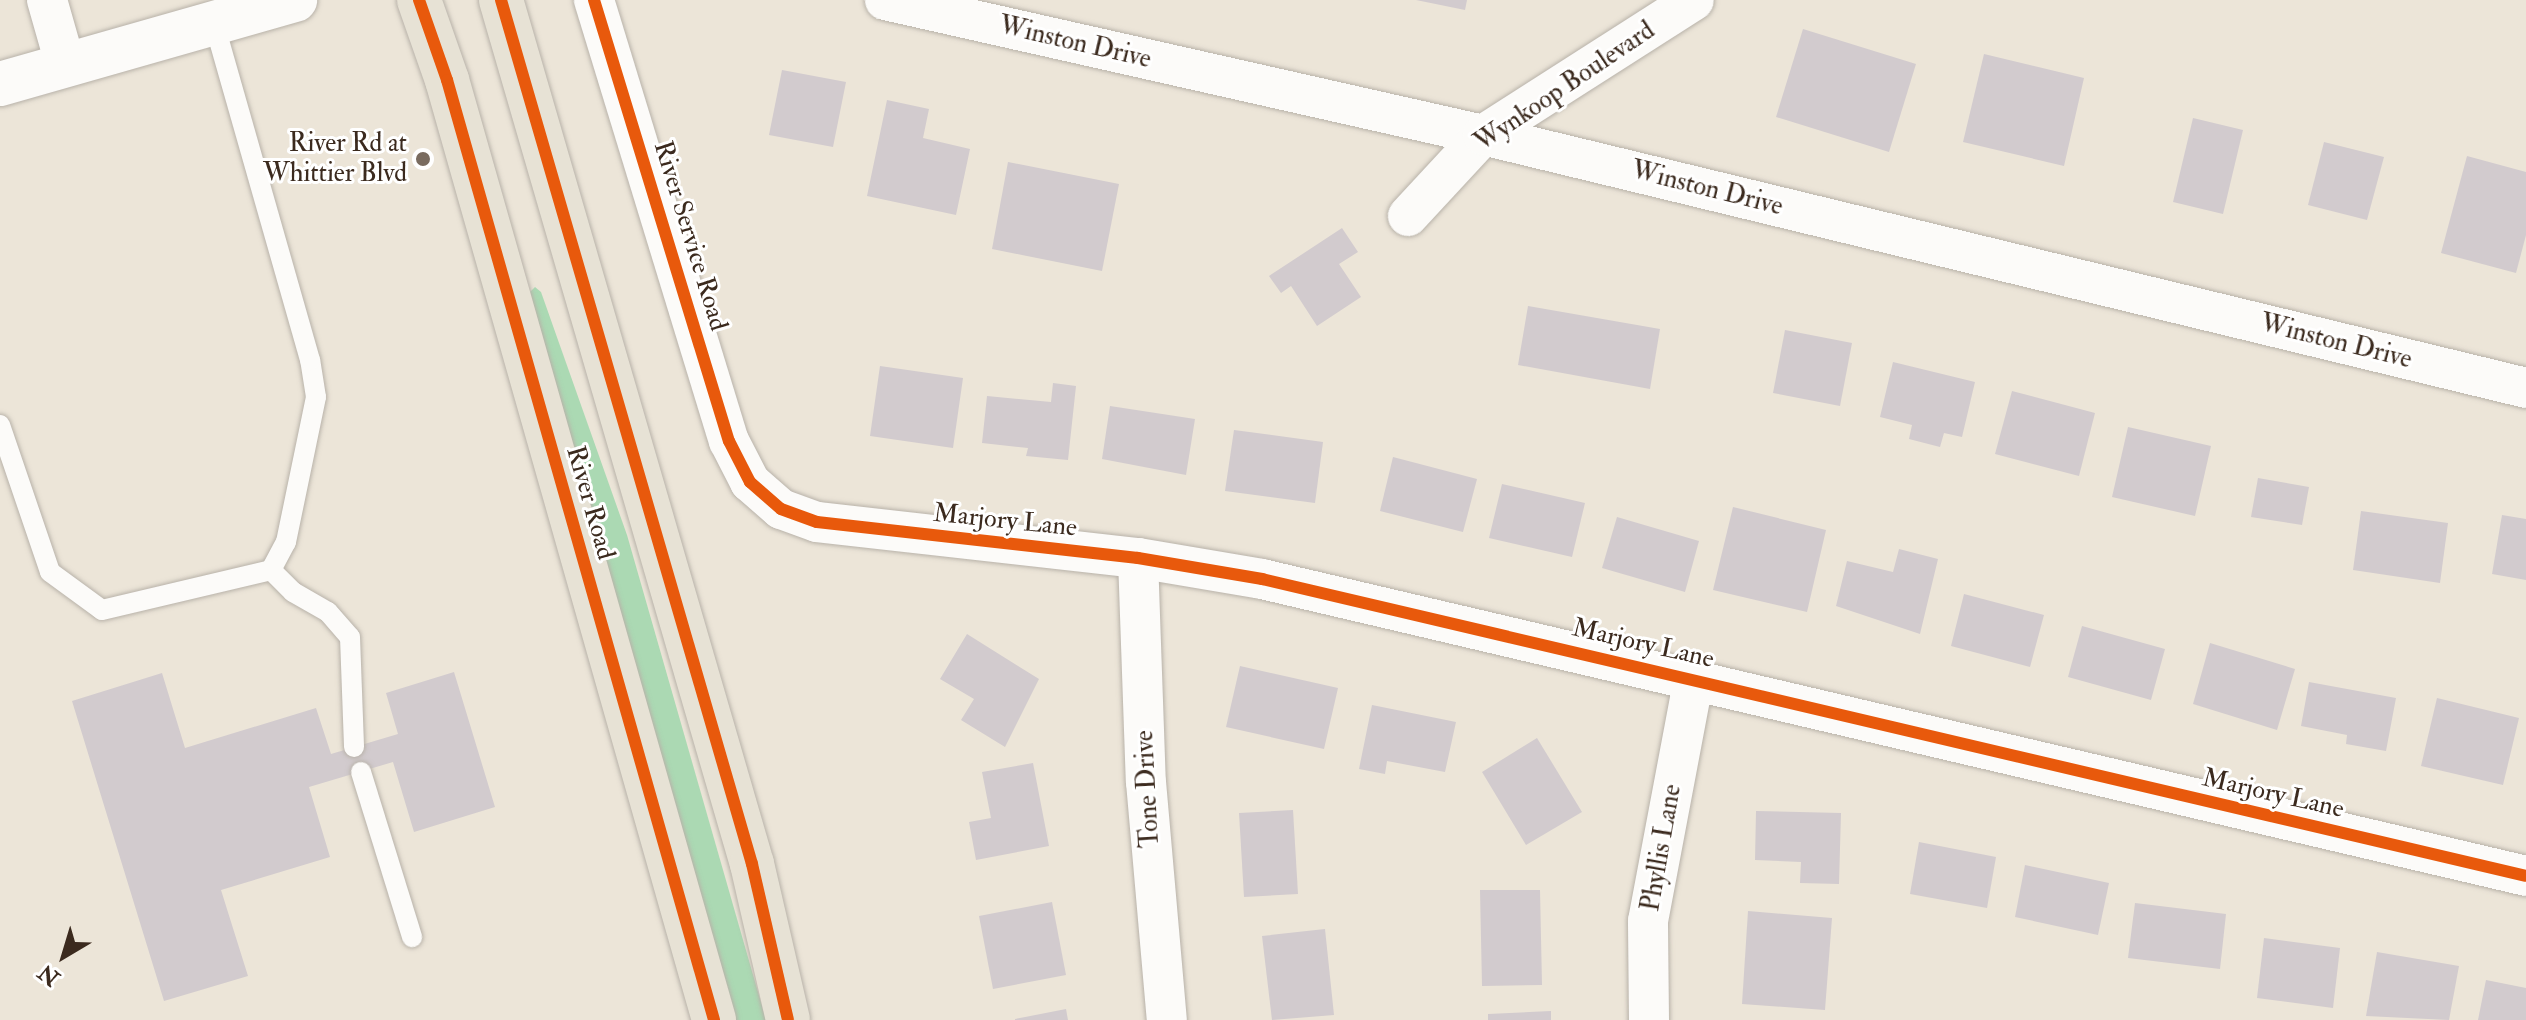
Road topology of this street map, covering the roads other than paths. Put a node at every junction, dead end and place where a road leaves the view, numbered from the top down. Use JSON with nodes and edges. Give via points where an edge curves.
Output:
{"nodes":[{"id":1,"x":47,"y":0,"type":"edge"},
{"id":2,"x":295,"y":0,"type":"edge"},
{"id":3,"x":419,"y":0,"type":"edge"},
{"id":4,"x":501,"y":0,"type":"edge"},
{"id":5,"x":594,"y":0,"type":"edge"},
{"id":6,"x":885,"y":0,"type":"edge"},
{"id":7,"x":1694,"y":0,"type":"edge"},
{"id":8,"x":214,"y":22,"type":"junction"},
{"id":9,"x":65,"y":63,"type":"junction"},
{"id":10,"x":0,"y":84,"type":"edge"},
{"id":11,"x":1483,"y":135,"type":"junction"},
{"id":12,"x":1408,"y":216,"type":"dead end"},
{"id":13,"x":2526,"y":388,"type":"edge"},
{"id":14,"x":0,"y":425,"type":"edge"},
{"id":15,"x":750,"y":482,"type":"joint"},
{"id":16,"x":1138,"y":558,"type":"junction"},
{"id":17,"x":271,"y":570,"type":"junction"},
{"id":18,"x":1694,"y":678,"type":"junction"},
{"id":19,"x":354,"y":747,"type":"dead end"},
{"id":20,"x":361,"y":772,"type":"dead end"},
{"id":21,"x":2526,"y":876,"type":"edge"},
{"id":22,"x":412,"y":937,"type":"dead end"},
{"id":23,"x":714,"y":1020,"type":"edge"},
{"id":24,"x":788,"y":1020,"type":"edge"},
{"id":25,"x":1167,"y":1020,"type":"edge"},
{"id":26,"x":1649,"y":1020,"type":"edge"}],
"edges":[{"from":1,"to":9,"type":"street"},
{"from":2,"to":8,"type":"street"},
{"from":3,"to":23,"type":"main road","name":"River Road","via":[[447,80]]},
{"from":4,"to":24,"type":"main road","name":"River Road","via":[[752,864]]},
{"from":5,"to":15,"type":"street","name":"River Service Road","via":[[729,441]]},
{"from":6,"to":11,"type":"street","name":"Winston Drive"},
{"from":7,"to":11,"type":"street","name":"Wynkoop Boulevard"},
{"from":8,"to":9,"type":"street"},
{"from":8,"to":17,"type":"lane","via":[[316,397],[286,542]]},
{"from":9,"to":10,"type":"street"},
{"from":11,"to":12,"type":"street","name":"Wynkoop Boulevard"},
{"from":11,"to":13,"type":"street","name":"Winston Drive"},
{"from":14,"to":17,"type":"lane","via":[[50,572],[102,610]]},
{"from":15,"to":16,"type":"street","name":"Marjory Lane","via":[[781,509],[817,522]]},
{"from":16,"to":18,"type":"street","name":"Marjory Lane","via":[[1262,579]]},
{"from":16,"to":25,"type":"street","name":"Tone Drive","via":[[1146,782]]},
{"from":17,"to":19,"type":"lane","via":[[293,592],[328,612],[350,637]]},
{"from":18,"to":21,"type":"street","name":"Marjory Lane"},
{"from":18,"to":26,"type":"street","name":"Phyllis Lane","via":[[1648,921]]},
{"from":20,"to":22,"type":"lane"}]}
